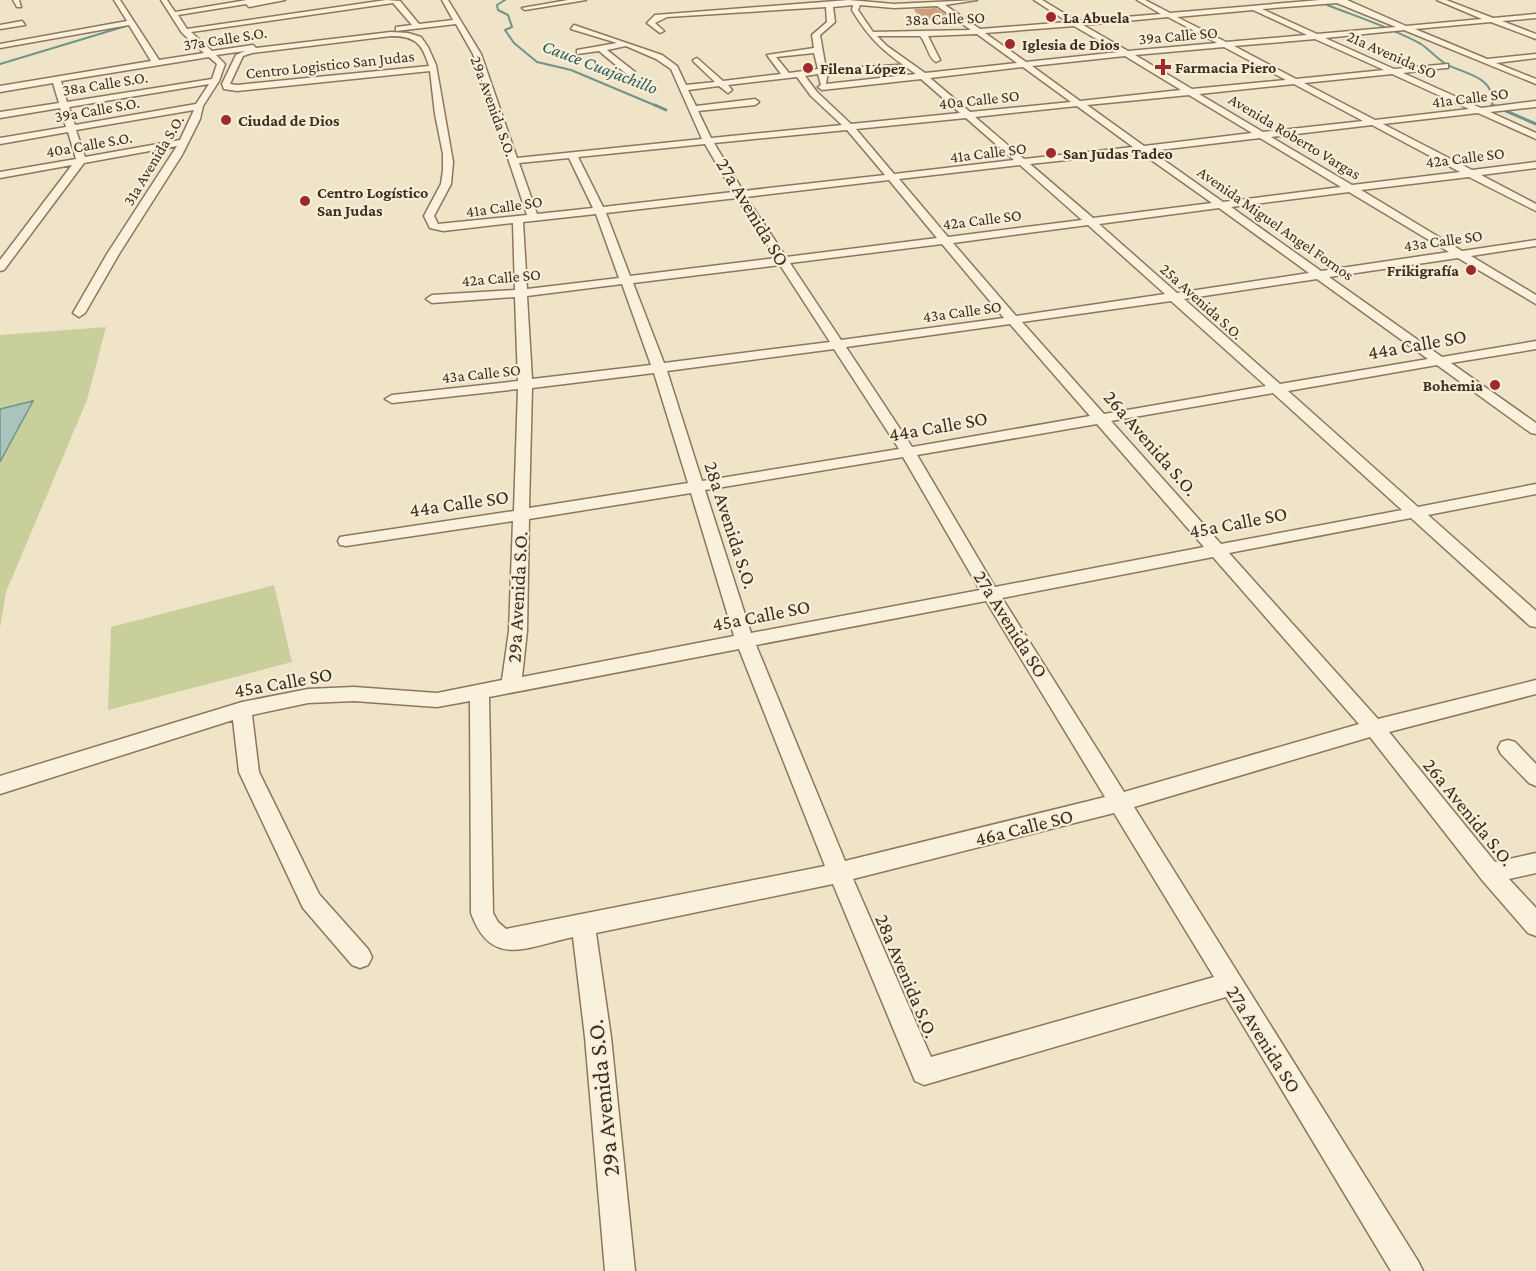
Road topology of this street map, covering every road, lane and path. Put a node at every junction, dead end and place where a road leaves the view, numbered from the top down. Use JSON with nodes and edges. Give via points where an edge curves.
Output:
{"nodes":[{"id":1,"x":117,"y":0,"type":"edge"},
{"id":2,"x":259,"y":0,"type":"edge"},
{"id":3,"x":282,"y":0,"type":"edge"},
{"id":4,"x":445,"y":0,"type":"edge"},
{"id":5,"x":583,"y":0,"type":"edge"},
{"id":6,"x":974,"y":0,"type":"edge"},
{"id":7,"x":1037,"y":0,"type":"edge"},
{"id":8,"x":1140,"y":0,"type":"edge"},
{"id":9,"x":1237,"y":0,"type":"edge"},
{"id":10,"x":1338,"y":0,"type":"edge"},
{"id":11,"x":1344,"y":0,"type":"edge"},
{"id":12,"x":1440,"y":0,"type":"edge"},
{"id":13,"x":397,"y":1,"type":"edge"},
{"id":14,"x":166,"y":2,"type":"edge"},
{"id":15,"x":562,"y":2,"type":"edge"},
{"id":16,"x":854,"y":2,"type":"edge"},
{"id":17,"x":178,"y":3,"type":"dead end"},
{"id":18,"x":903,"y":3,"type":"edge"},
{"id":19,"x":938,"y":3,"type":"junction"},
{"id":20,"x":830,"y":4,"type":"junction"},
{"id":21,"x":236,"y":5,"type":"junction"},
{"id":22,"x":525,"y":8,"type":"dead end"},
{"id":23,"x":1254,"y":8,"type":"junction"},
{"id":24,"x":125,"y":11,"type":"junction"},
{"id":25,"x":575,"y":12,"type":"dead end"},
{"id":26,"x":174,"y":14,"type":"junction"},
{"id":27,"x":115,"y":15,"type":"dead end"},
{"id":28,"x":1168,"y":15,"type":"junction"},
{"id":29,"x":1536,"y":16,"type":"edge"},
{"id":30,"x":1491,"y":20,"type":"junction"},
{"id":31,"x":456,"y":22,"type":"junction"},
{"id":32,"x":1072,"y":22,"type":"junction"},
{"id":33,"x":130,"y":23,"type":"junction"},
{"id":34,"x":0,"y":27,"type":"edge"},
{"id":35,"x":417,"y":27,"type":"junction"},
{"id":36,"x":574,"y":27,"type":"dead end"},
{"id":37,"x":1407,"y":28,"type":"junction"},
{"id":38,"x":185,"y":31,"type":"junction"},
{"id":39,"x":978,"y":31,"type":"junction"},
{"id":40,"x":660,"y":32,"type":"dead end"},
{"id":41,"x":0,"y":34,"type":"edge"},
{"id":42,"x":871,"y":34,"type":"junction"},
{"id":43,"x":922,"y":34,"type":"junction"},
{"id":44,"x":1316,"y":36,"type":"junction"},
{"id":45,"x":1536,"y":37,"type":"edge"},
{"id":46,"x":627,"y":44,"type":"junction"},
{"id":47,"x":1226,"y":46,"type":"junction"},
{"id":48,"x":0,"y":47,"type":"edge"},
{"id":49,"x":601,"y":49,"type":"junction"},
{"id":50,"x":818,"y":50,"type":"junction"},
{"id":51,"x":580,"y":52,"type":"dead end"},
{"id":52,"x":1125,"y":54,"type":"junction"},
{"id":53,"x":209,"y":55,"type":"junction"},
{"id":54,"x":8,"y":56,"type":"dead end"},
{"id":55,"x":1536,"y":56,"type":"edge"},
{"id":56,"x":697,"y":60,"type":"dead end"},
{"id":57,"x":936,"y":60,"type":"dead end"},
{"id":58,"x":1486,"y":62,"type":"junction"},
{"id":59,"x":157,"y":64,"type":"junction"},
{"id":60,"x":1025,"y":64,"type":"junction"},
{"id":61,"x":1465,"y":64,"type":"dead end"},
{"id":62,"x":1445,"y":66,"type":"dead end"},
{"id":63,"x":802,"y":67,"type":"junction"},
{"id":64,"x":908,"y":67,"type":"junction"},
{"id":65,"x":433,"y":68,"type":"junction"},
{"id":66,"x":848,"y":70,"type":"dead end"},
{"id":67,"x":824,"y":71,"type":"junction"},
{"id":68,"x":1393,"y":71,"type":"junction"},
{"id":69,"x":632,"y":74,"type":"dead end"},
{"id":70,"x":922,"y":75,"type":"junction"},
{"id":71,"x":56,"y":80,"type":"junction"},
{"id":72,"x":215,"y":81,"type":"junction"},
{"id":73,"x":1295,"y":82,"type":"junction"},
{"id":74,"x":1536,"y":82,"type":"edge"},
{"id":75,"x":723,"y":85,"type":"junction"},
{"id":76,"x":683,"y":88,"type":"junction"},
{"id":77,"x":0,"y":89,"type":"edge"},
{"id":78,"x":818,"y":91,"type":"junction"},
{"id":79,"x":1190,"y":92,"type":"junction"},
{"id":80,"x":755,"y":102,"type":"dead end"},
{"id":81,"x":739,"y":104,"type":"junction"},
{"id":82,"x":1080,"y":104,"type":"junction"},
{"id":83,"x":1536,"y":104,"type":"edge"},
{"id":84,"x":64,"y":105,"type":"junction"},
{"id":85,"x":199,"y":106,"type":"junction"},
{"id":86,"x":693,"y":109,"type":"junction"},
{"id":87,"x":1492,"y":110,"type":"junction"},
{"id":88,"x":0,"y":115,"type":"edge"},
{"id":89,"x":968,"y":115,"type":"junction"},
{"id":90,"x":1373,"y":123,"type":"junction"},
{"id":91,"x":850,"y":128,"type":"junction"},
{"id":92,"x":70,"y":129,"type":"junction"},
{"id":93,"x":1262,"y":136,"type":"junction"},
{"id":94,"x":1536,"y":136,"type":"edge"},
{"id":95,"x":0,"y":141,"type":"edge"},
{"id":96,"x":708,"y":141,"type":"junction"},
{"id":97,"x":184,"y":142,"type":"junction"},
{"id":98,"x":1142,"y":149,"type":"junction"},
{"id":99,"x":572,"y":155,"type":"junction"},
{"id":100,"x":81,"y":160,"type":"junction"},
{"id":101,"x":515,"y":161,"type":"junction"},
{"id":102,"x":1022,"y":163,"type":"junction"},
{"id":103,"x":1536,"y":165,"type":"edge"},
{"id":104,"x":1469,"y":173,"type":"junction"},
{"id":105,"x":0,"y":175,"type":"edge"},
{"id":106,"x":892,"y":178,"type":"junction"},
{"id":107,"x":1350,"y":189,"type":"junction"},
{"id":108,"x":740,"y":195,"type":"junction"},
{"id":109,"x":1222,"y":206,"type":"junction"},
{"id":110,"x":1536,"y":208,"type":"edge"},
{"id":111,"x":600,"y":211,"type":"junction"},
{"id":112,"x":525,"y":218,"type":"junction"},
{"id":113,"x":1091,"y":222,"type":"junction"},
{"id":114,"x":443,"y":228,"type":"joint"},
{"id":115,"x":944,"y":241,"type":"junction"},
{"id":116,"x":1536,"y":243,"type":"edge"},
{"id":117,"x":1460,"y":254,"type":"junction"},
{"id":118,"x":782,"y":261,"type":"junction"},
{"id":119,"x":0,"y":268,"type":"edge"},
{"id":120,"x":1319,"y":275,"type":"junction"},
{"id":121,"x":625,"y":279,"type":"junction"},
{"id":122,"x":522,"y":292,"type":"junction"},
{"id":123,"x":1172,"y":297,"type":"junction"},
{"id":124,"x":432,"y":299,"type":"dead end"},
{"id":125,"x":1536,"y":300,"type":"edge"},
{"id":126,"x":79,"y":313,"type":"dead end"},
{"id":127,"x":1013,"y":320,"type":"junction"},
{"id":128,"x":839,"y":345,"type":"junction"},
{"id":129,"x":1536,"y":345,"type":"edge"},
{"id":130,"x":1439,"y":361,"type":"junction"},
{"id":131,"x":659,"y":368,"type":"junction"},
{"id":132,"x":525,"y":385,"type":"junction"},
{"id":133,"x":1277,"y":389,"type":"junction"},
{"id":134,"x":392,"y":399,"type":"dead end"},
{"id":135,"x":1103,"y":419,"type":"junction"},
{"id":136,"x":1536,"y":430,"type":"edge"},
{"id":137,"x":908,"y":452,"type":"junction"},
{"id":138,"x":695,"y":486,"type":"junction"},
{"id":139,"x":1536,"y":489,"type":"edge"},
{"id":140,"x":1413,"y":513,"type":"junction"},
{"id":141,"x":521,"y":516,"type":"junction"},
{"id":142,"x":346,"y":541,"type":"dead end"},
{"id":143,"x":1216,"y":549,"type":"junction"},
{"id":144,"x":991,"y":594,"type":"junction"},
{"id":145,"x":1536,"y":621,"type":"edge"},
{"id":146,"x":745,"y":641,"type":"junction"},
{"id":147,"x":511,"y":686,"type":"junction"},
{"id":148,"x":1536,"y":687,"type":"edge"},
{"id":149,"x":479,"y":693,"type":"junction"},
{"id":150,"x":242,"y":710,"type":"junction"},
{"id":151,"x":1374,"y":728,"type":"junction"},
{"id":152,"x":1508,"y":748,"type":"dead end"},
{"id":153,"x":1536,"y":777,"type":"edge"},
{"id":154,"x":0,"y":785,"type":"edge"},
{"id":155,"x":1121,"y":802,"type":"junction"},
{"id":156,"x":1536,"y":863,"type":"edge"},
{"id":157,"x":839,"y":873,"type":"junction"},
{"id":158,"x":1490,"y":873,"type":"junction"},
{"id":159,"x":1536,"y":925,"type":"edge"},
{"id":160,"x":583,"y":926,"type":"junction"},
{"id":161,"x":360,"y":957,"type":"dead end"},
{"id":162,"x":1230,"y":984,"type":"junction"},
{"id":163,"x":620,"y":1271,"type":"edge"},
{"id":164,"x":1408,"y":1271,"type":"edge"}],
"edges":[{"from":1,"to":24,"type":"street"},
{"from":2,"to":21,"type":"street"},
{"from":3,"to":21,"type":"street"},
{"from":4,"to":31,"type":"street","name":"29a Avenida S.O."},
{"from":5,"to":15,"type":"street"},
{"from":6,"to":19,"type":"street"},
{"from":7,"to":32,"type":"street","name":"Avenida Roberto Vargas"},
{"from":8,"to":28,"type":"street"},
{"from":9,"to":23,"type":"street","name":"21a Avenida SO"},
{"from":10,"to":11,"type":"street","name":"38a Calle SO"},
{"from":10,"to":23,"type":"street","name":"38a Calle SO"},
{"from":10,"to":37,"type":"street"},
{"from":12,"to":30,"type":"street"},
{"from":13,"to":35,"type":"street"},
{"from":13,"to":38,"type":"street"},
{"from":14,"to":17,"type":"street"},
{"from":14,"to":26,"type":"street"},
{"from":15,"to":22,"type":"street"},
{"from":15,"to":25,"type":"street"},
{"from":16,"to":18,"type":"street"},
{"from":16,"to":20,"type":"street"},
{"from":16,"to":42,"type":"street","name":"25a Avenida S.O."},
{"from":18,"to":19,"type":"street"},
{"from":19,"to":39,"type":"street","name":"Avenida Miguel Angel Fornos"},
{"from":20,"to":40,"type":"street","via":[[658,16],[651,23]]},
{"from":20,"to":50,"type":"street","via":[[831,22],[815,38]]},
{"from":21,"to":26,"type":"street"},
{"from":23,"to":28,"type":"street","name":"38a Calle SO"},
{"from":23,"to":44,"type":"street","name":"21a Avenida SO"},
{"from":24,"to":27,"type":"street"},
{"from":24,"to":33,"type":"street"},
{"from":26,"to":38,"type":"street"},
{"from":28,"to":32,"type":"street","name":"38a Calle SO"},
{"from":28,"to":47,"type":"street"},
{"from":29,"to":30,"type":"street","name":"39a Calle SO"},
{"from":30,"to":37,"type":"street","name":"39a Calle SO"},
{"from":30,"to":45,"type":"street"},
{"from":31,"to":35,"type":"street","name":"37a Calle S.O."},
{"from":31,"to":101,"type":"street","name":"29a Avenida S.O.","via":[[477,54]]},
{"from":32,"to":39,"type":"street","name":"38a Calle SO"},
{"from":32,"to":52,"type":"street","name":"Avenida Roberto Vargas"},
{"from":33,"to":48,"type":"street"},
{"from":33,"to":59,"type":"street"},
{"from":34,"to":41,"type":"street","via":[[23,27]]},
{"from":35,"to":53,"type":"street","name":"37a Calle S.O."},
{"from":36,"to":46,"type":"street","name":"27a Avenida SO"},
{"from":37,"to":44,"type":"street","name":"39a Calle SO"},
{"from":37,"to":58,"type":"street"},
{"from":38,"to":53,"type":"street"},
{"from":39,"to":43,"type":"street","name":"38a Calle SO"},
{"from":39,"to":60,"type":"street","name":"Avenida Miguel Angel Fornos"},
{"from":42,"to":43,"type":"street","name":"38a Calle SO"},
{"from":42,"to":64,"type":"street","name":"25a Avenida S.O."},
{"from":43,"to":57,"type":"street"},
{"from":44,"to":47,"type":"street","name":"39a Calle SO"},
{"from":44,"to":68,"type":"street","name":"21a Avenida SO"},
{"from":46,"to":49,"type":"street"},
{"from":46,"to":76,"type":"street","name":"27a Avenida SO","via":[[674,68]]},
{"from":47,"to":52,"type":"street","name":"39a Calle SO"},
{"from":47,"to":73,"type":"street"},
{"from":48,"to":54,"type":"street"},
{"from":49,"to":51,"type":"street"},
{"from":49,"to":69,"type":"street"},
{"from":50,"to":63,"type":"street"},
{"from":50,"to":67,"type":"street"},
{"from":52,"to":60,"type":"street","name":"39a Calle SO"},
{"from":52,"to":79,"type":"street","name":"Avenida Roberto Vargas"},
{"from":53,"to":59,"type":"street","name":"37a Calle S.O."},
{"from":53,"to":72,"type":"street","via":[[220,64]]},
{"from":55,"to":58,"type":"street"},
{"from":56,"to":75,"type":"street"},
{"from":58,"to":61,"type":"street"},
{"from":58,"to":74,"type":"street"},
{"from":59,"to":71,"type":"street","name":"37a Calle S.O."},
{"from":60,"to":70,"type":"street","name":"39a Calle SO"},
{"from":60,"to":82,"type":"street","name":"Avenida Miguel Angel Fornos"},
{"from":62,"to":68,"type":"street","name":"40a Calle SO"},
{"from":63,"to":67,"type":"street"},
{"from":63,"to":75,"type":"street"},
{"from":63,"to":78,"type":"street","name":"26a Avenida S.O."},
{"from":64,"to":66,"type":"street"},
{"from":64,"to":70,"type":"street","name":"25a Avenida S.O."},
{"from":65,"to":65,"type":"street","name":"Centro Logistico San Judas","via":[[237,88],[226,84],[244,52],[391,34],[417,38]]},
{"from":65,"to":114,"type":"street","name":"Centro Logistico San Judas","via":[[448,162],[445,185],[429,216],[434,226]]},
{"from":67,"to":78,"type":"street"},
{"from":68,"to":73,"type":"street","name":"40a Calle SO"},
{"from":68,"to":87,"type":"street","name":"21a Avenida SO"},
{"from":70,"to":78,"type":"street","name":"39a Calle SO"},
{"from":70,"to":89,"type":"street","name":"25a Avenida S.O."},
{"from":71,"to":77,"type":"street","name":"37a Calle S.O."},
{"from":71,"to":84,"type":"street"},
{"from":72,"to":84,"type":"street","name":"38a Calle S.O."},
{"from":72,"to":85,"type":"street","name":"31a Avenida S.O."},
{"from":73,"to":79,"type":"street","name":"40a Calle SO"},
{"from":73,"to":90,"type":"street"},
{"from":75,"to":76,"type":"street"},
{"from":75,"to":81,"type":"street"},
{"from":76,"to":86,"type":"street","name":"27a Avenida SO"},
{"from":78,"to":91,"type":"street","name":"26a Avenida S.O."},
{"from":79,"to":82,"type":"street","name":"40a Calle SO"},
{"from":79,"to":93,"type":"street","name":"Avenida Roberto Vargas"},
{"from":80,"to":81,"type":"street"},
{"from":81,"to":86,"type":"street"},
{"from":82,"to":89,"type":"street","name":"40a Calle SO"},
{"from":82,"to":98,"type":"street","name":"Avenida Miguel Angel Fornos"},
{"from":83,"to":87,"type":"street","name":"41a Calle SO"},
{"from":84,"to":88,"type":"street","name":"38a Calle S.O."},
{"from":84,"to":92,"type":"street"},
{"from":85,"to":92,"type":"street","name":"39a Calle S.O."},
{"from":85,"to":97,"type":"street","name":"31a Avenida S.O."},
{"from":86,"to":96,"type":"street","name":"27a Avenida SO"},
{"from":87,"to":90,"type":"street","name":"41a Calle SO"},
{"from":87,"to":94,"type":"street","name":"21a Avenida SO"},
{"from":89,"to":91,"type":"street","name":"40a Calle SO"},
{"from":89,"to":102,"type":"street","name":"25a Avenida S.O."},
{"from":90,"to":93,"type":"street","name":"41a Calle SO"},
{"from":90,"to":104,"type":"street"},
{"from":91,"to":96,"type":"street","name":"40a Calle SO"},
{"from":91,"to":106,"type":"street","name":"26a Avenida S.O."},
{"from":92,"to":95,"type":"street","name":"39a Calle S.O."},
{"from":92,"to":100,"type":"street"},
{"from":93,"to":98,"type":"street","name":"41a Calle SO"},
{"from":93,"to":107,"type":"street","name":"Avenida Roberto Vargas"},
{"from":96,"to":99,"type":"street","name":"40a Calle SO"},
{"from":96,"to":108,"type":"street","name":"27a Avenida SO"},
{"from":97,"to":100,"type":"street","name":"40a Calle S.O."},
{"from":97,"to":126,"type":"street","name":"31a Avenida S.O."},
{"from":98,"to":102,"type":"street","name":"41a Calle SO"},
{"from":98,"to":109,"type":"street","name":"Avenida Miguel Angel Fornos"},
{"from":99,"to":101,"type":"street","name":"40a Calle SO"},
{"from":99,"to":111,"type":"street","name":"28a Avenida S.O."},
{"from":100,"to":105,"type":"street","name":"40a Calle S.O."},
{"from":100,"to":119,"type":"street"},
{"from":101,"to":112,"type":"street","name":"29a Avenida S.O."},
{"from":102,"to":106,"type":"street","name":"41a Calle SO"},
{"from":102,"to":113,"type":"street","name":"25a Avenida S.O."},
{"from":103,"to":104,"type":"street","name":"42a Calle SO"},
{"from":104,"to":107,"type":"street","name":"42a Calle SO"},
{"from":104,"to":110,"type":"street"},
{"from":106,"to":108,"type":"street","name":"41a Calle SO"},
{"from":106,"to":115,"type":"street","name":"26a Avenida S.O."},
{"from":107,"to":109,"type":"street","name":"42a Calle SO"},
{"from":107,"to":117,"type":"street","name":"Avenida Roberto Vargas"},
{"from":108,"to":111,"type":"street","name":"41a Calle SO"},
{"from":108,"to":118,"type":"street","name":"27a Avenida SO"},
{"from":109,"to":113,"type":"street","name":"42a Calle SO"},
{"from":109,"to":120,"type":"street","name":"Avenida Miguel Angel Fornos"},
{"from":111,"to":112,"type":"street","name":"41a Calle SO"},
{"from":111,"to":121,"type":"street","name":"28a Avenida S.O."},
{"from":112,"to":114,"type":"street","name":"41a Calle SO"},
{"from":112,"to":122,"type":"street","name":"29a Avenida S.O."},
{"from":113,"to":115,"type":"street","name":"42a Calle SO"},
{"from":113,"to":123,"type":"street","name":"25a Avenida S.O."},
{"from":115,"to":118,"type":"street","name":"42a Calle SO"},
{"from":115,"to":127,"type":"street","name":"26a Avenida S.O."},
{"from":116,"to":117,"type":"street","name":"43a Calle SO"},
{"from":117,"to":120,"type":"street","name":"43a Calle SO"},
{"from":117,"to":125,"type":"street","name":"Avenida Roberto Vargas"},
{"from":118,"to":121,"type":"street","name":"42a Calle SO"},
{"from":118,"to":128,"type":"street","name":"27a Avenida SO"},
{"from":120,"to":123,"type":"street","name":"43a Calle SO"},
{"from":120,"to":130,"type":"street","name":"Avenida Miguel Angel Fornos"},
{"from":121,"to":122,"type":"street","name":"42a Calle SO"},
{"from":121,"to":131,"type":"street","name":"28a Avenida S.O."},
{"from":122,"to":124,"type":"street","name":"42a Calle SO"},
{"from":122,"to":132,"type":"street","name":"29a Avenida S.O."},
{"from":123,"to":127,"type":"street","name":"43a Calle SO"},
{"from":123,"to":133,"type":"street","name":"25a Avenida S.O."},
{"from":127,"to":128,"type":"street","name":"43a Calle SO"},
{"from":127,"to":135,"type":"street","name":"26a Avenida S.O."},
{"from":128,"to":131,"type":"street","name":"43a Calle SO"},
{"from":128,"to":137,"type":"street","name":"27a Avenida SO"},
{"from":129,"to":130,"type":"street","name":"44a Calle SO"},
{"from":130,"to":133,"type":"street","name":"44a Calle SO"},
{"from":130,"to":136,"type":"street","name":"Avenida Miguel Angel Fornos"},
{"from":131,"to":132,"type":"street","name":"43a Calle SO"},
{"from":131,"to":138,"type":"street","name":"28a Avenida S.O."},
{"from":132,"to":134,"type":"street","name":"43a Calle SO"},
{"from":132,"to":141,"type":"street","name":"29a Avenida S.O."},
{"from":133,"to":135,"type":"street","name":"44a Calle SO"},
{"from":133,"to":140,"type":"street","name":"25a Avenida S.O."},
{"from":135,"to":137,"type":"street","name":"44a Calle SO"},
{"from":135,"to":143,"type":"street","name":"26a Avenida S.O."},
{"from":137,"to":138,"type":"street","name":"44a Calle SO"},
{"from":137,"to":144,"type":"street","name":"27a Avenida SO"},
{"from":138,"to":141,"type":"street","name":"44a Calle SO"},
{"from":138,"to":146,"type":"street","name":"28a Avenida S.O."},
{"from":139,"to":140,"type":"street","name":"45a Calle SO"},
{"from":140,"to":143,"type":"street","name":"45a Calle SO"},
{"from":140,"to":145,"type":"street","name":"25a Avenida S.O."},
{"from":141,"to":142,"type":"street","name":"44a Calle SO"},
{"from":141,"to":147,"type":"street","name":"29a Avenida S.O.","via":[[518,631]]},
{"from":143,"to":144,"type":"street","name":"45a Calle SO"},
{"from":143,"to":151,"type":"street","name":"26a Avenida S.O."},
{"from":144,"to":146,"type":"street","name":"45a Calle SO"},
{"from":144,"to":155,"type":"street","name":"27a Avenida SO"},
{"from":146,"to":147,"type":"street","name":"45a Calle SO"},
{"from":146,"to":157,"type":"street","name":"28a Avenida S.O."},
{"from":147,"to":149,"type":"street","name":"45a Calle SO"},
{"from":148,"to":151,"type":"street","name":"46a Calle SO"},
{"from":149,"to":150,"type":"street","name":"45a Calle SO","via":[[438,700],[354,693],[308,696]]},
{"from":149,"to":160,"type":"street","name":"46a Calle SO","via":[[482,913],[487,928],[506,940]]},
{"from":150,"to":154,"type":"street","name":"45a Calle SO"},
{"from":150,"to":161,"type":"street","via":[[249,772],[311,901]]},
{"from":151,"to":155,"type":"street","name":"46a Calle SO"},
{"from":151,"to":158,"type":"street","name":"26a Avenida S.O."},
{"from":152,"to":153,"type":"street"},
{"from":155,"to":157,"type":"street","name":"46a Calle SO"},
{"from":155,"to":162,"type":"street","name":"27a Avenida SO"},
{"from":156,"to":158,"type":"street"},
{"from":157,"to":160,"type":"street","name":"46a Calle SO"},
{"from":157,"to":162,"type":"street","name":"28a Avenida S.O.","via":[[924,1072]]},
{"from":158,"to":159,"type":"street","name":"26a Avenida S.O."},
{"from":160,"to":163,"type":"street","name":"29a Avenida S.O.","via":[[598,1037]]},
{"from":162,"to":164,"type":"street","name":"27a Avenida SO"}]}
